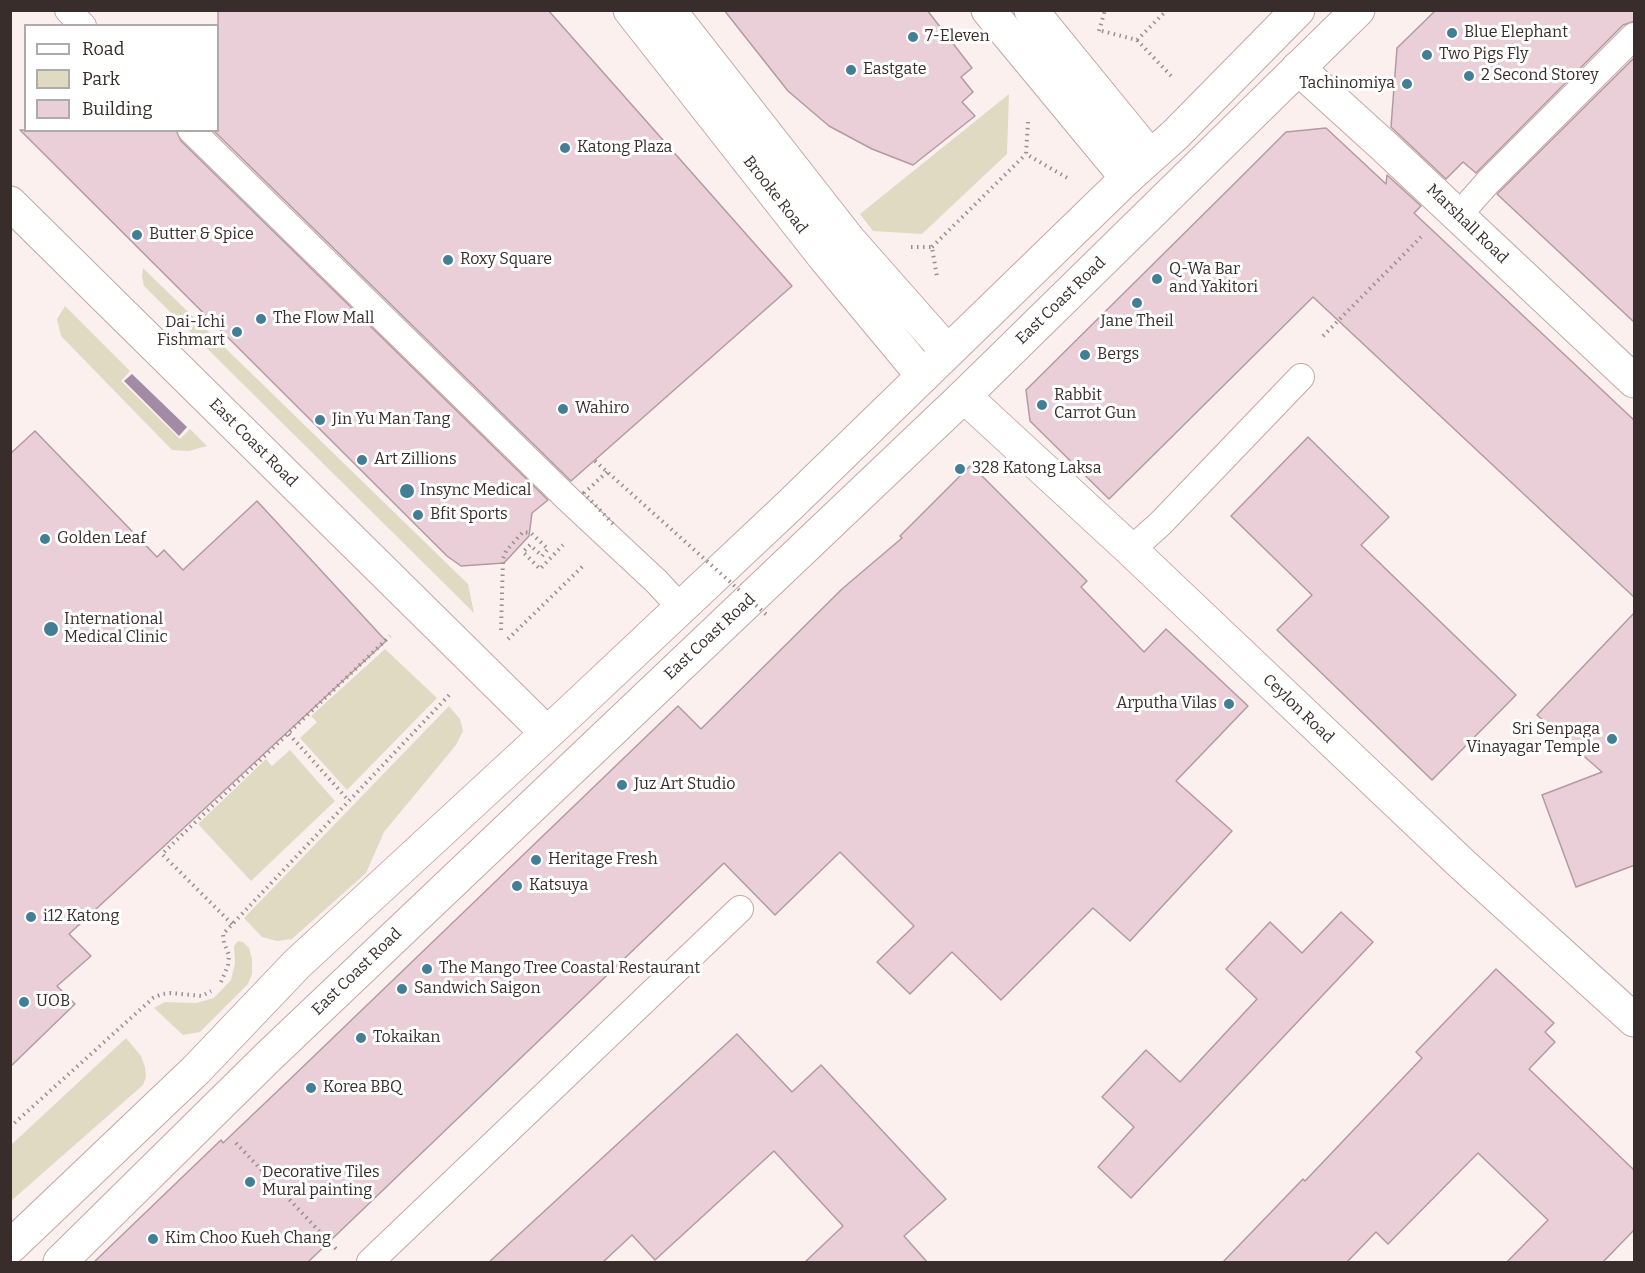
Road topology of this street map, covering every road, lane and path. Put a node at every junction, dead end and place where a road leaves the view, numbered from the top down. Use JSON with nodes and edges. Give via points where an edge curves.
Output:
{"nodes":[{"id":1,"x":68,"y":10,"type":"edge"},
{"id":2,"x":630,"y":10,"type":"edge"},
{"id":3,"x":669,"y":10,"type":"edge"},
{"id":4,"x":988,"y":10,"type":"edge"},
{"id":5,"x":1031,"y":10,"type":"edge"},
{"id":6,"x":1167,"y":10,"type":"edge"},
{"id":7,"x":1299,"y":10,"type":"edge"},
{"id":8,"x":1358,"y":10,"type":"edge"},
{"id":9,"x":81,"y":24,"type":"edge"},
{"id":10,"x":1099,"y":30,"type":"dead end"},
{"id":11,"x":1635,"y":36,"type":"edge"},
{"id":12,"x":1137,"y":40,"type":"junction"},
{"id":13,"x":1298,"y":68,"type":"junction"},
{"id":14,"x":1176,"y":81,"type":"dead end"},
{"id":15,"x":193,"y":132,"type":"edge"},
{"id":16,"x":1026,"y":154,"type":"dead end"},
{"id":17,"x":1150,"y":156,"type":"junction"},
{"id":18,"x":1127,"y":178,"type":"junction"},
{"id":19,"x":10,"y":203,"type":"edge"},
{"id":20,"x":1453,"y":213,"type":"junction"},
{"id":21,"x":932,"y":247,"type":"dead end"},
{"id":22,"x":1323,"y":336,"type":"dead end"},
{"id":23,"x":947,"y":351,"type":"junction"},
{"id":24,"x":923,"y":376,"type":"junction"},
{"id":25,"x":1301,"y":376,"type":"dead end"},
{"id":26,"x":1635,"y":381,"type":"edge"},
{"id":27,"x":964,"y":396,"type":"junction"},
{"id":28,"x":596,"y":461,"type":"dead end"},
{"id":29,"x":607,"y":472,"type":"junction"},
{"id":30,"x":614,"y":525,"type":"dead end"},
{"id":31,"x":566,"y":543,"type":"dead end"},
{"id":32,"x":1131,"y":549,"type":"junction"},
{"id":33,"x":585,"y":564,"type":"dead end"},
{"id":34,"x":681,"y":608,"type":"junction"},
{"id":35,"x":419,"y":609,"type":"junction"},
{"id":36,"x":768,"y":615,"type":"dead end"},
{"id":37,"x":501,"y":634,"type":"dead end"},
{"id":38,"x":501,"y":645,"type":"dead end"},
{"id":39,"x":546,"y":733,"type":"junction"},
{"id":40,"x":289,"y":735,"type":"junction"},
{"id":41,"x":349,"y":801,"type":"dead end"},
{"id":42,"x":740,"y":909,"type":"dead end"},
{"id":43,"x":232,"y":924,"type":"dead end"},
{"id":44,"x":138,"y":1011,"type":"dead end"},
{"id":45,"x":1635,"y":1020,"type":"edge"},
{"id":46,"x":209,"y":1114,"type":"junction"},
{"id":47,"x":10,"y":1127,"type":"edge"},
{"id":48,"x":10,"y":1247,"type":"edge"},
{"id":49,"x":341,"y":1254,"type":"dead end"},
{"id":50,"x":60,"y":1263,"type":"edge"},
{"id":51,"x":370,"y":1263,"type":"edge"}],
"edges":[{"from":1,"to":9,"type":"lane"},
{"from":2,"to":24,"type":"main road","name":"Brooke Road"},
{"from":3,"to":23,"type":"main road","name":"Brooke Road","via":[[849,240]]},
{"from":4,"to":18,"type":"main road"},
{"from":5,"to":17,"type":"main road"},
{"from":6,"to":12,"type":"path"},
{"from":7,"to":17,"type":"main road"},
{"from":8,"to":13,"type":"main road","name":"East Coast Road"},
{"from":10,"to":12,"type":"path"},
{"from":11,"to":20,"type":"lane"},
{"from":12,"to":14,"type":"path"},
{"from":13,"to":20,"type":"main road","name":"Marshall Road"},
{"from":13,"to":27,"type":"main road","name":"East Coast Road"},
{"from":15,"to":34,"type":"lane"},
{"from":16,"to":21,"type":"path"},
{"from":17,"to":18,"type":"main road"},
{"from":18,"to":23,"type":"main road"},
{"from":19,"to":35,"type":"main road","name":"East Coast Road"},
{"from":20,"to":22,"type":"path"},
{"from":20,"to":26,"type":"main road","name":"Marshall Road"},
{"from":23,"to":24,"type":"main road"},
{"from":24,"to":34,"type":"main road"},
{"from":25,"to":32,"type":"lane","via":[[1161,523]]},
{"from":27,"to":32,"type":"main road","name":"Ceylon Road"},
{"from":27,"to":46,"type":"main road","name":"East Coast Road"},
{"from":28,"to":29,"type":"path","bridge":true},
{"from":29,"to":30,"type":"path","bridge":true,"via":[[584,493]]},
{"from":29,"to":36,"type":"path","bridge":true},
{"from":31,"to":37,"type":"path","via":[[540,569],[523,552],[530,545],[542,556],[548,549],[531,533],[523,532],[506,551]]},
{"from":32,"to":45,"type":"main road","name":"Ceylon Road","via":[[1462,864]]},
{"from":33,"to":38,"type":"path"},
{"from":34,"to":39,"type":"main road"},
{"from":35,"to":39,"type":"main road","name":"East Coast Road"},
{"from":35,"to":40,"type":"path"},
{"from":39,"to":48,"type":"main road","via":[[297,964],[196,1070]]},
{"from":40,"to":41,"type":"path"},
{"from":40,"to":43,"type":"path","via":[[162,854]]},
{"from":42,"to":51,"type":"lane"},
{"from":44,"to":47,"type":"path"},
{"from":46,"to":49,"type":"path"},
{"from":46,"to":50,"type":"main road","name":"East Coast Road"}]}
